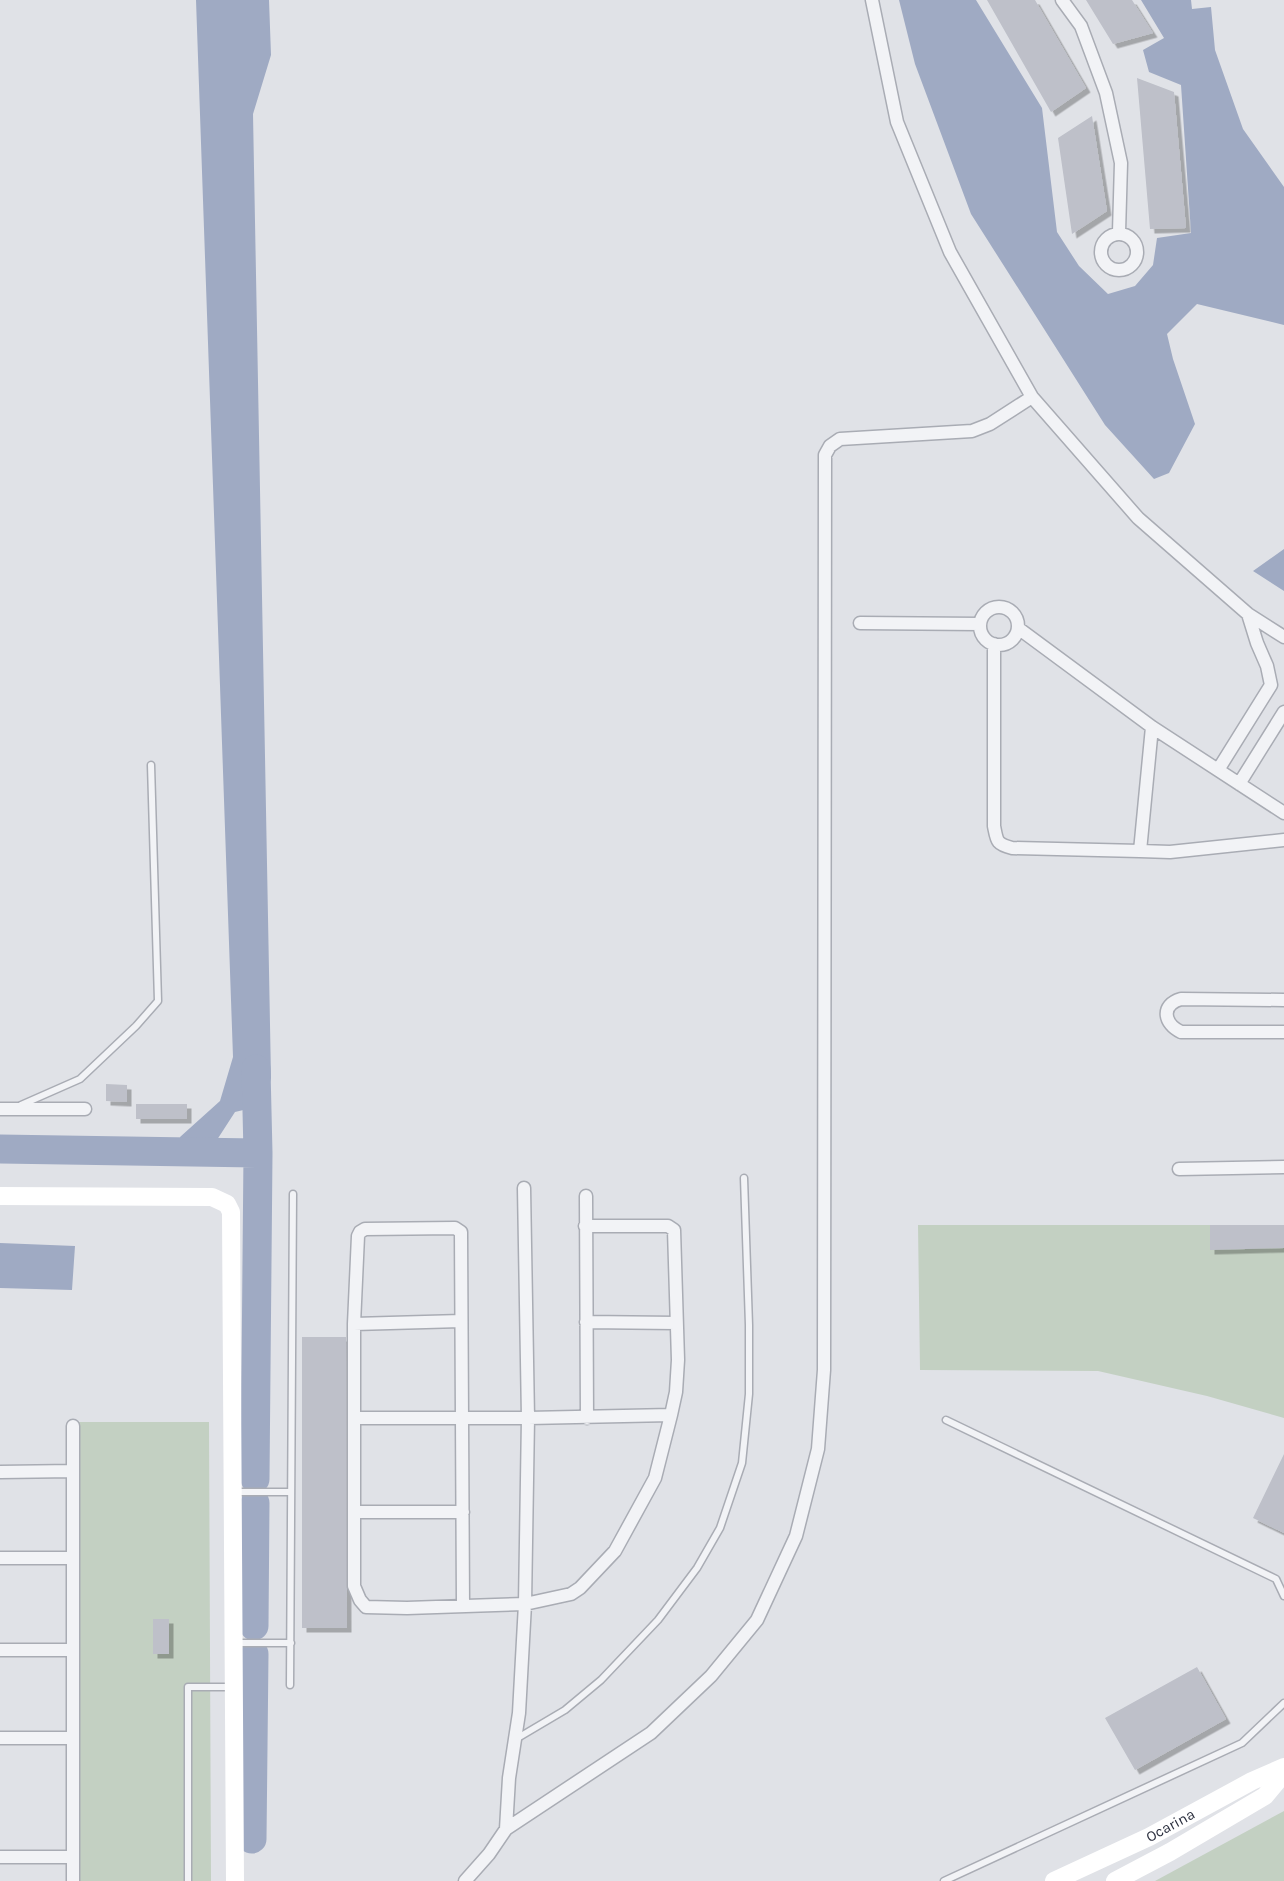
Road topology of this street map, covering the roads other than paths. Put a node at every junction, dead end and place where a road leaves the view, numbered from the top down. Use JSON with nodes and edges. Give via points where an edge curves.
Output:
{"nodes":[{"id":1,"x":872,"y":0,"type":"edge"},
{"id":2,"x":1062,"y":0,"type":"edge"},
{"id":3,"x":1119,"y":232,"type":"dead end"},
{"id":4,"x":1032,"y":397,"type":"junction"},
{"id":5,"x":1248,"y":614,"type":"junction"},
{"id":6,"x":860,"y":623,"type":"dead end"},
{"id":7,"x":980,"y":624,"type":"junction"},
{"id":8,"x":1018,"y":628,"type":"junction"},
{"id":9,"x":1284,"y":637,"type":"edge"},
{"id":10,"x":994,"y":644,"type":"junction"},
{"id":11,"x":1284,"y":712,"type":"edge"},
{"id":12,"x":1152,"y":727,"type":"junction"},
{"id":13,"x":151,"y":765,"type":"dead end"},
{"id":14,"x":1218,"y":770,"type":"junction"},
{"id":15,"x":1239,"y":784,"type":"junction"},
{"id":16,"x":1284,"y":813,"type":"edge"},
{"id":17,"x":1284,"y":840,"type":"edge"},
{"id":18,"x":1140,"y":850,"type":"junction"},
{"id":19,"x":1284,"y":1000,"type":"edge"},
{"id":20,"x":1284,"y":1032,"type":"edge"},
{"id":21,"x":0,"y":1109,"type":"edge"},
{"id":22,"x":13,"y":1109,"type":"junction"},
{"id":23,"x":85,"y":1109,"type":"dead end"},
{"id":24,"x":1284,"y":1167,"type":"edge"},
{"id":25,"x":1179,"y":1169,"type":"dead end"},
{"id":26,"x":744,"y":1178,"type":"dead end"},
{"id":27,"x":524,"y":1188,"type":"dead end"},
{"id":28,"x":292,"y":1194,"type":"dead end"},
{"id":29,"x":0,"y":1196,"type":"edge"},
{"id":30,"x":586,"y":1196,"type":"dead end"},
{"id":31,"x":585,"y":1226,"type":"junction"},
{"id":32,"x":461,"y":1321,"type":"junction"},
{"id":33,"x":586,"y":1322,"type":"junction"},
{"id":34,"x":676,"y":1323,"type":"junction"},
{"id":35,"x":354,"y":1324,"type":"junction"},
{"id":36,"x":671,"y":1416,"type":"junction"},
{"id":37,"x":355,"y":1418,"type":"junction"},
{"id":38,"x":462,"y":1418,"type":"junction"},
{"id":39,"x":528,"y":1418,"type":"junction"},
{"id":40,"x":587,"y":1418,"type":"junction"},
{"id":41,"x":946,"y":1420,"type":"dead end"},
{"id":42,"x":73,"y":1426,"type":"dead end"},
{"id":43,"x":73,"y":1471,"type":"junction"},
{"id":44,"x":0,"y":1472,"type":"edge"},
{"id":45,"x":233,"y":1492,"type":"junction"},
{"id":46,"x":291,"y":1492,"type":"junction"},
{"id":47,"x":355,"y":1512,"type":"junction"},
{"id":48,"x":463,"y":1512,"type":"junction"},
{"id":49,"x":0,"y":1558,"type":"edge"},
{"id":50,"x":73,"y":1558,"type":"junction"},
{"id":51,"x":1284,"y":1596,"type":"edge"},
{"id":52,"x":524,"y":1604,"type":"junction"},
{"id":53,"x":463,"y":1605,"type":"junction"},
{"id":54,"x":234,"y":1643,"type":"junction"},
{"id":55,"x":291,"y":1643,"type":"junction"},
{"id":56,"x":0,"y":1650,"type":"edge"},
{"id":57,"x":73,"y":1650,"type":"junction"},
{"id":58,"x":290,"y":1685,"type":"dead end"},
{"id":59,"x":234,"y":1687,"type":"junction"},
{"id":60,"x":1284,"y":1703,"type":"edge"},
{"id":61,"x":0,"y":1738,"type":"edge"},
{"id":62,"x":73,"y":1738,"type":"junction"},
{"id":63,"x":516,"y":1739,"type":"junction"},
{"id":64,"x":1284,"y":1767,"type":"edge"},
{"id":65,"x":1284,"y":1772,"type":"edge"},
{"id":66,"x":506,"y":1829,"type":"junction"},
{"id":67,"x":0,"y":1856,"type":"edge"},
{"id":68,"x":73,"y":1856,"type":"junction"},
{"id":69,"x":73,"y":1881,"type":"edge"},
{"id":70,"x":188,"y":1881,"type":"edge"},
{"id":71,"x":235,"y":1881,"type":"edge"},
{"id":72,"x":465,"y":1881,"type":"edge"},
{"id":73,"x":944,"y":1881,"type":"edge"},
{"id":74,"x":1056,"y":1881,"type":"edge"},
{"id":75,"x":1115,"y":1881,"type":"edge"}],
"edges":[{"from":1,"to":4,"type":"street","via":[[897,122],[950,252]]},
{"from":2,"to":3,"type":"street","via":[[1081,26],[1106,93],[1121,163]]},
{"from":4,"to":5,"type":"street","via":[[1138,518]]},
{"from":4,"to":66,"type":"street","via":[[990,424],[972,431],[840,439],[830,446],[825,455],[824,1370],[818,1450],[796,1536],[757,1620],[711,1676],[651,1733]]},
{"from":5,"to":9,"type":"street"},
{"from":5,"to":14,"type":"street","via":[[1268,666],[1271,685]]},
{"from":6,"to":7,"type":"street"},
{"from":7,"to":8,"type":"street","via":[[985,612],[997,607],[1015,615]]},
{"from":7,"to":10,"type":"street","via":[[983,637]]},
{"from":8,"to":10,"type":"street","via":[[1007,643]]},
{"from":8,"to":12,"type":"street"},
{"from":10,"to":18,"type":"street","via":[[994,826],[1000,845],[1012,848]]},
{"from":11,"to":15,"type":"street"},
{"from":12,"to":14,"type":"street"},
{"from":12,"to":18,"type":"street"},
{"from":13,"to":22,"type":"lane","via":[[158,1001],[80,1079]]},
{"from":14,"to":15,"type":"street"},
{"from":15,"to":16,"type":"street"},
{"from":17,"to":18,"type":"street","via":[[1170,852]]},
{"from":19,"to":20,"type":"street","via":[[1181,999],[1168,1007],[1167,1017],[1172,1027],[1181,1032]]},
{"from":21,"to":22,"type":"street"},
{"from":22,"to":23,"type":"street"},
{"from":24,"to":25,"type":"street"},
{"from":26,"to":63,"type":"lane","via":[[750,1325],[749,1394],[742,1463],[720,1528],[697,1568],[658,1620],[601,1680],[565,1710]]},
{"from":27,"to":39,"type":"street"},
{"from":28,"to":46,"type":"lane"},
{"from":29,"to":45,"type":"main road","via":[[198,1196],[212,1197],[227,1204],[231,1212]]},
{"from":30,"to":31,"type":"street"},
{"from":31,"to":33,"type":"street"},
{"from":31,"to":34,"type":"street","via":[[672,1228],[675,1233]]},
{"from":32,"to":35,"type":"street"},
{"from":32,"to":35,"type":"street","via":[[459,1230],[365,1229],[358,1236]]},
{"from":32,"to":38,"type":"street"},
{"from":33,"to":34,"type":"street"},
{"from":33,"to":40,"type":"street"},
{"from":34,"to":36,"type":"street","via":[[678,1360]]},
{"from":35,"to":37,"type":"street"},
{"from":36,"to":40,"type":"street"},
{"from":36,"to":52,"type":"street","via":[[655,1478],[615,1551],[571,1594]]},
{"from":37,"to":38,"type":"street"},
{"from":37,"to":47,"type":"street"},
{"from":38,"to":39,"type":"street"},
{"from":38,"to":48,"type":"street"},
{"from":39,"to":40,"type":"street"},
{"from":39,"to":52,"type":"street"},
{"from":41,"to":51,"type":"lane","via":[[1276,1579]]},
{"from":42,"to":43,"type":"street"},
{"from":43,"to":44,"type":"street"},
{"from":43,"to":50,"type":"street"},
{"from":45,"to":46,"type":"lane"},
{"from":45,"to":54,"type":"main road"},
{"from":46,"to":55,"type":"lane"},
{"from":47,"to":48,"type":"street"},
{"from":47,"to":53,"type":"street","via":[[354,1586],[366,1607]]},
{"from":48,"to":53,"type":"street"},
{"from":49,"to":50,"type":"street"},
{"from":50,"to":57,"type":"street"},
{"from":52,"to":53,"type":"street"},
{"from":52,"to":63,"type":"street"},
{"from":54,"to":55,"type":"lane"},
{"from":54,"to":59,"type":"main road"},
{"from":55,"to":58,"type":"lane"},
{"from":56,"to":57,"type":"street"},
{"from":57,"to":62,"type":"street"},
{"from":59,"to":70,"type":"lane","via":[[188,1687]]},
{"from":59,"to":71,"type":"main road"},
{"from":60,"to":73,"type":"lane","via":[[1242,1744]]},
{"from":61,"to":62,"type":"street"},
{"from":62,"to":68,"type":"street"},
{"from":63,"to":66,"type":"street","via":[[509,1778]]},
{"from":64,"to":74,"type":"main road","name":"Ocarina","via":[[1252,1780],[1150,1837]]},
{"from":65,"to":75,"type":"main road","name":"Ocarina","via":[[1265,1796]]},
{"from":66,"to":72,"type":"street"},
{"from":67,"to":68,"type":"street"},
{"from":68,"to":69,"type":"street"}]}
